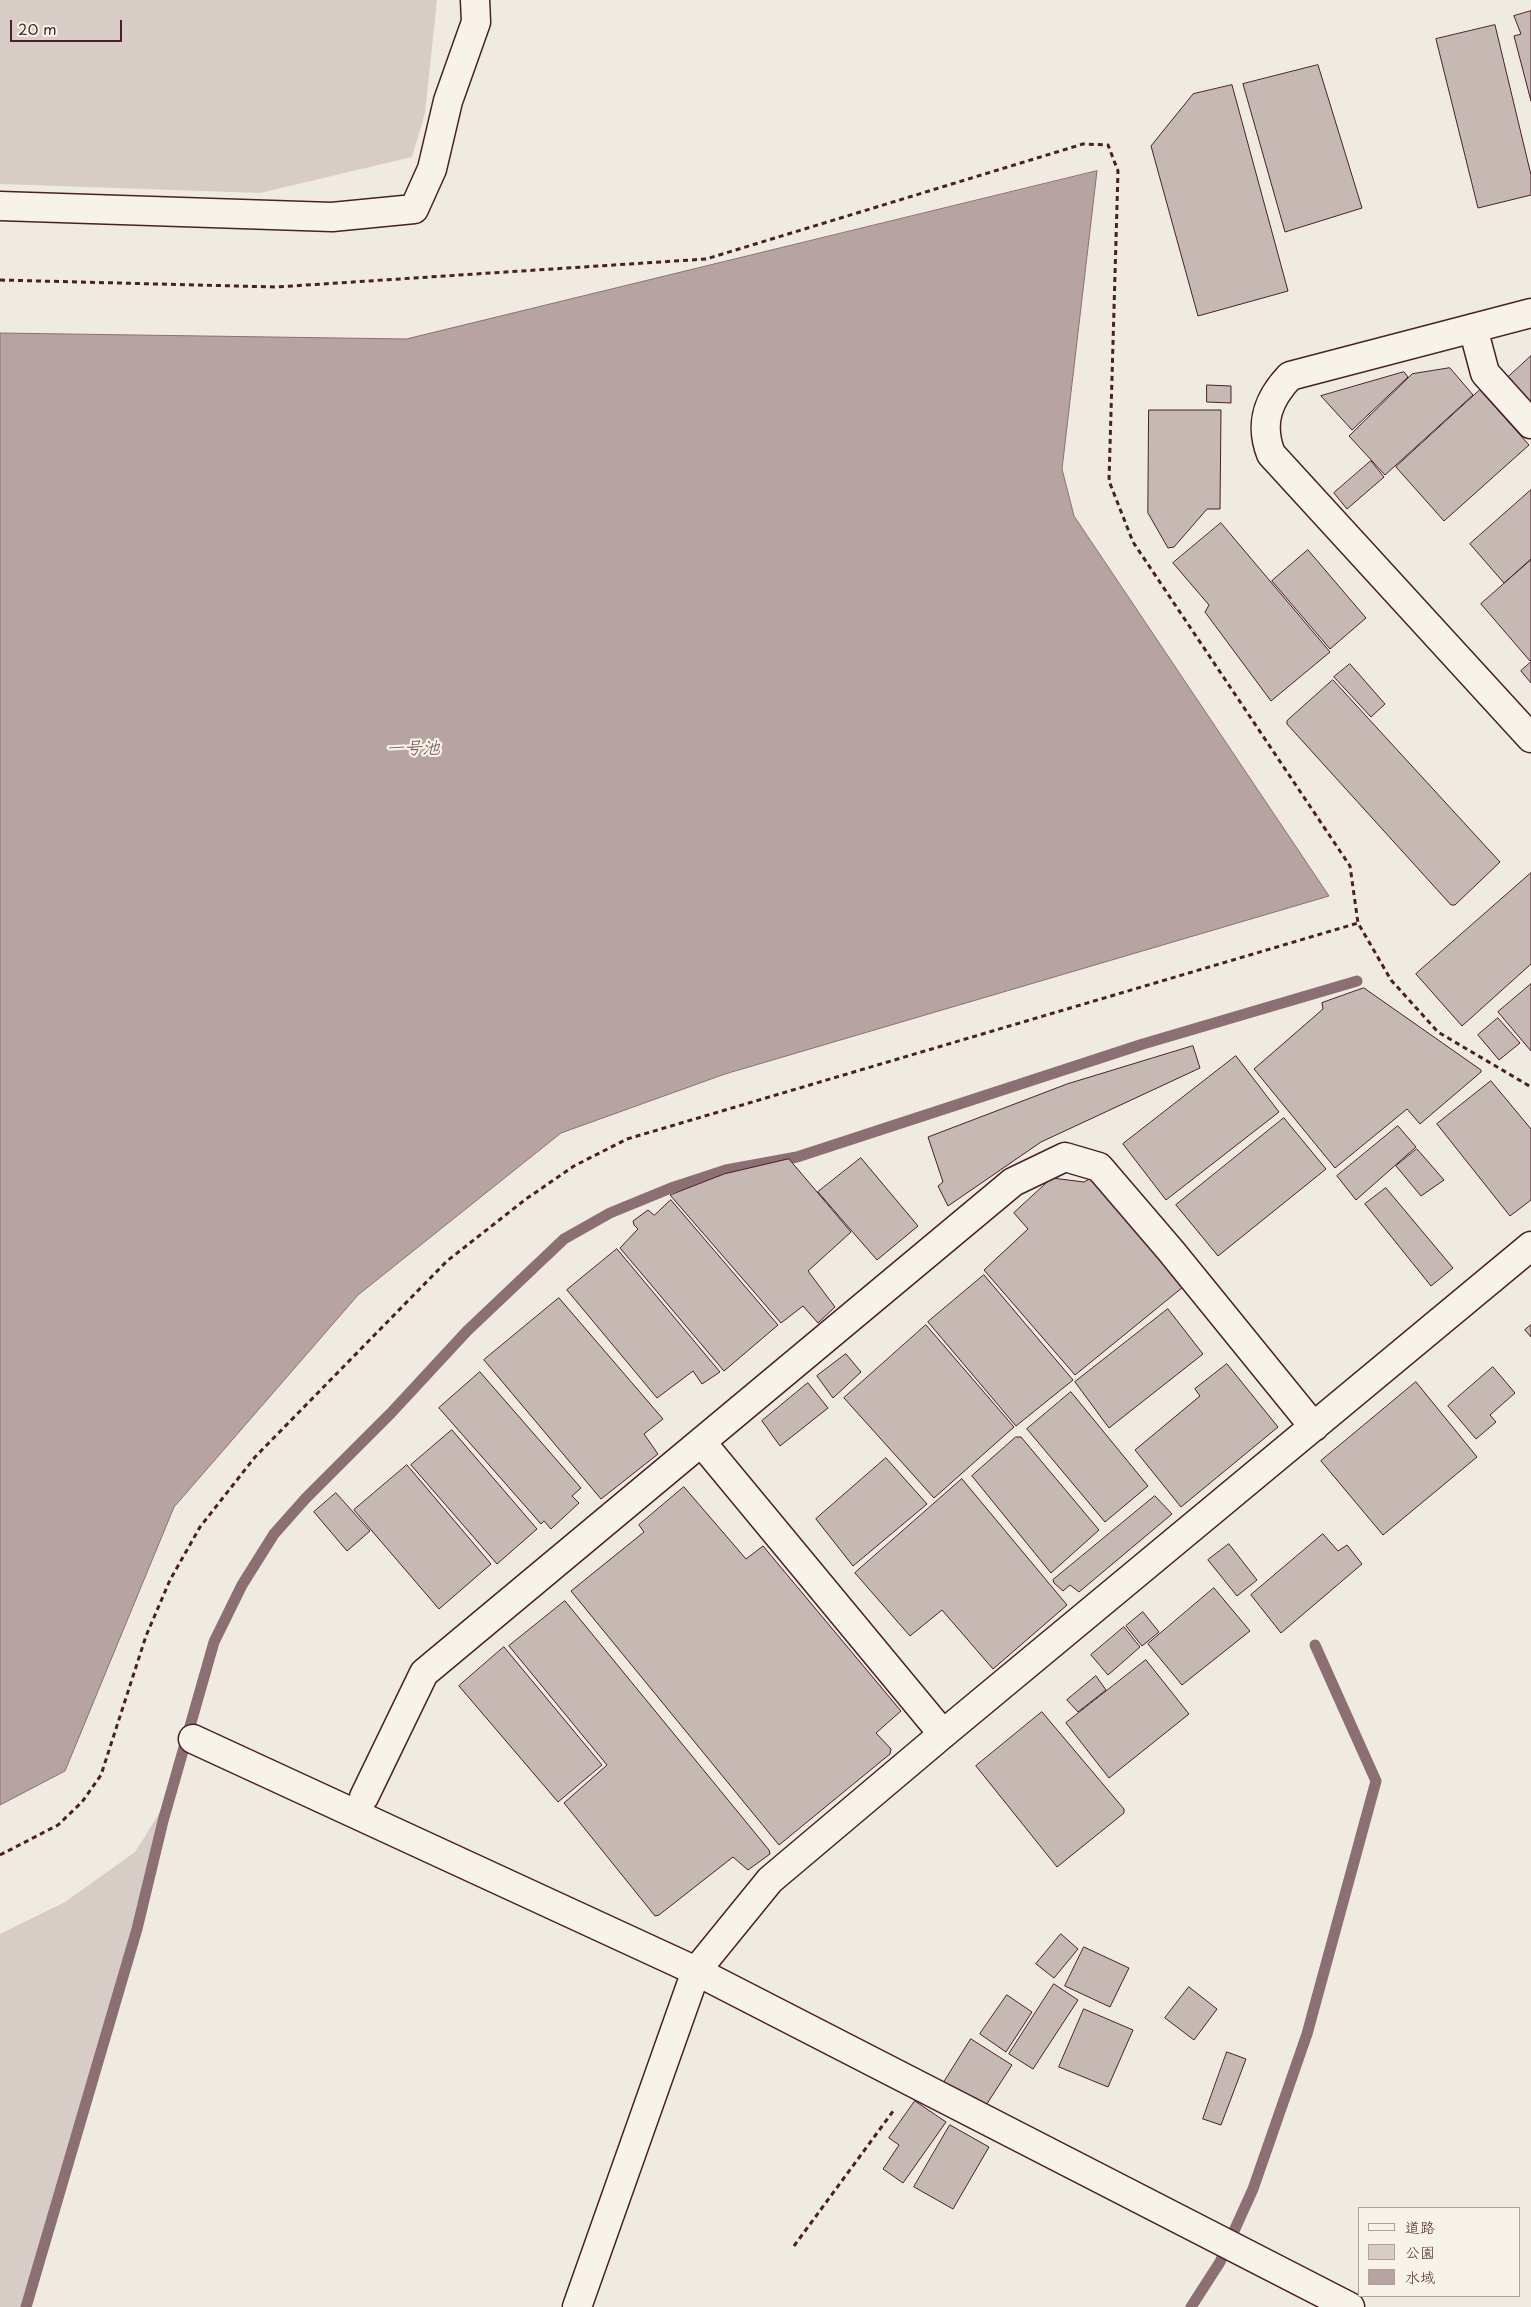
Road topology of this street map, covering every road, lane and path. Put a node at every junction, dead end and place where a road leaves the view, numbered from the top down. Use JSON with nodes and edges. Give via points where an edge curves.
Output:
{"nodes":[{"id":1,"x":475,"y":0,"type":"edge"},
{"id":2,"x":0,"y":206,"type":"edge"},
{"id":3,"x":0,"y":280,"type":"edge"},
{"id":4,"x":1531,"y":312,"type":"edge"},
{"id":5,"x":1473,"y":328,"type":"junction"},
{"id":6,"x":1531,"y":424,"type":"edge"},
{"id":7,"x":1531,"y":738,"type":"edge"},
{"id":8,"x":1358,"y":923,"type":"junction"},
{"id":9,"x":1531,"y":1087,"type":"edge"},
{"id":10,"x":1531,"y":1246,"type":"edge"},
{"id":11,"x":1314,"y":1427,"type":"junction"},
{"id":12,"x":702,"y":1443,"type":"junction"},
{"id":13,"x":943,"y":1734,"type":"junction"},
{"id":14,"x":194,"y":1739,"type":"dead end"},
{"id":15,"x":364,"y":1797,"type":"dead end"},
{"id":16,"x":0,"y":1855,"type":"edge"},
{"id":17,"x":696,"y":1971,"type":"junction"},
{"id":18,"x":914,"y":2083,"type":"junction"},
{"id":19,"x":794,"y":2246,"type":"dead end"},
{"id":20,"x":577,"y":2307,"type":"edge"},
{"id":21,"x":1350,"y":2307,"type":"edge"}],
"edges":[{"from":1,"to":2,"type":"street","via":[[476,22],[448,100],[432,169],[414,209],[332,217]]},
{"from":3,"to":8,"type":"path","via":[[276,288],[706,259],[1083,144],[1108,146],[1118,171],[1109,481],[1133,542],[1350,866]]},
{"from":4,"to":5,"type":"street"},
{"from":5,"to":6,"type":"street","via":[[1485,373]]},
{"from":5,"to":7,"type":"street","via":[[1290,376],[1275,392],[1265,421],[1266,442],[1271,454]]},
{"from":8,"to":9,"type":"path","via":[[1391,980],[1438,1032]]},
{"from":8,"to":16,"type":"path","via":[[627,1139],[574,1166],[526,1199],[448,1261],[255,1458],[200,1527],[170,1580],[146,1636],[101,1775],[82,1802],[58,1825]]},
{"from":10,"to":11,"type":"street"},
{"from":11,"to":12,"type":"street","via":[[1099,1167],[1065,1156],[1013,1182]]},
{"from":11,"to":13,"type":"street"},
{"from":12,"to":13,"type":"street"},
{"from":12,"to":15,"type":"street","via":[[424,1673]]},
{"from":13,"to":17,"type":"street","via":[[770,1880]]},
{"from":14,"to":17,"type":"street"},
{"from":17,"to":18,"type":"street"},
{"from":17,"to":20,"type":"street"},
{"from":18,"to":19,"type":"path"},
{"from":18,"to":21,"type":"street"}]}
